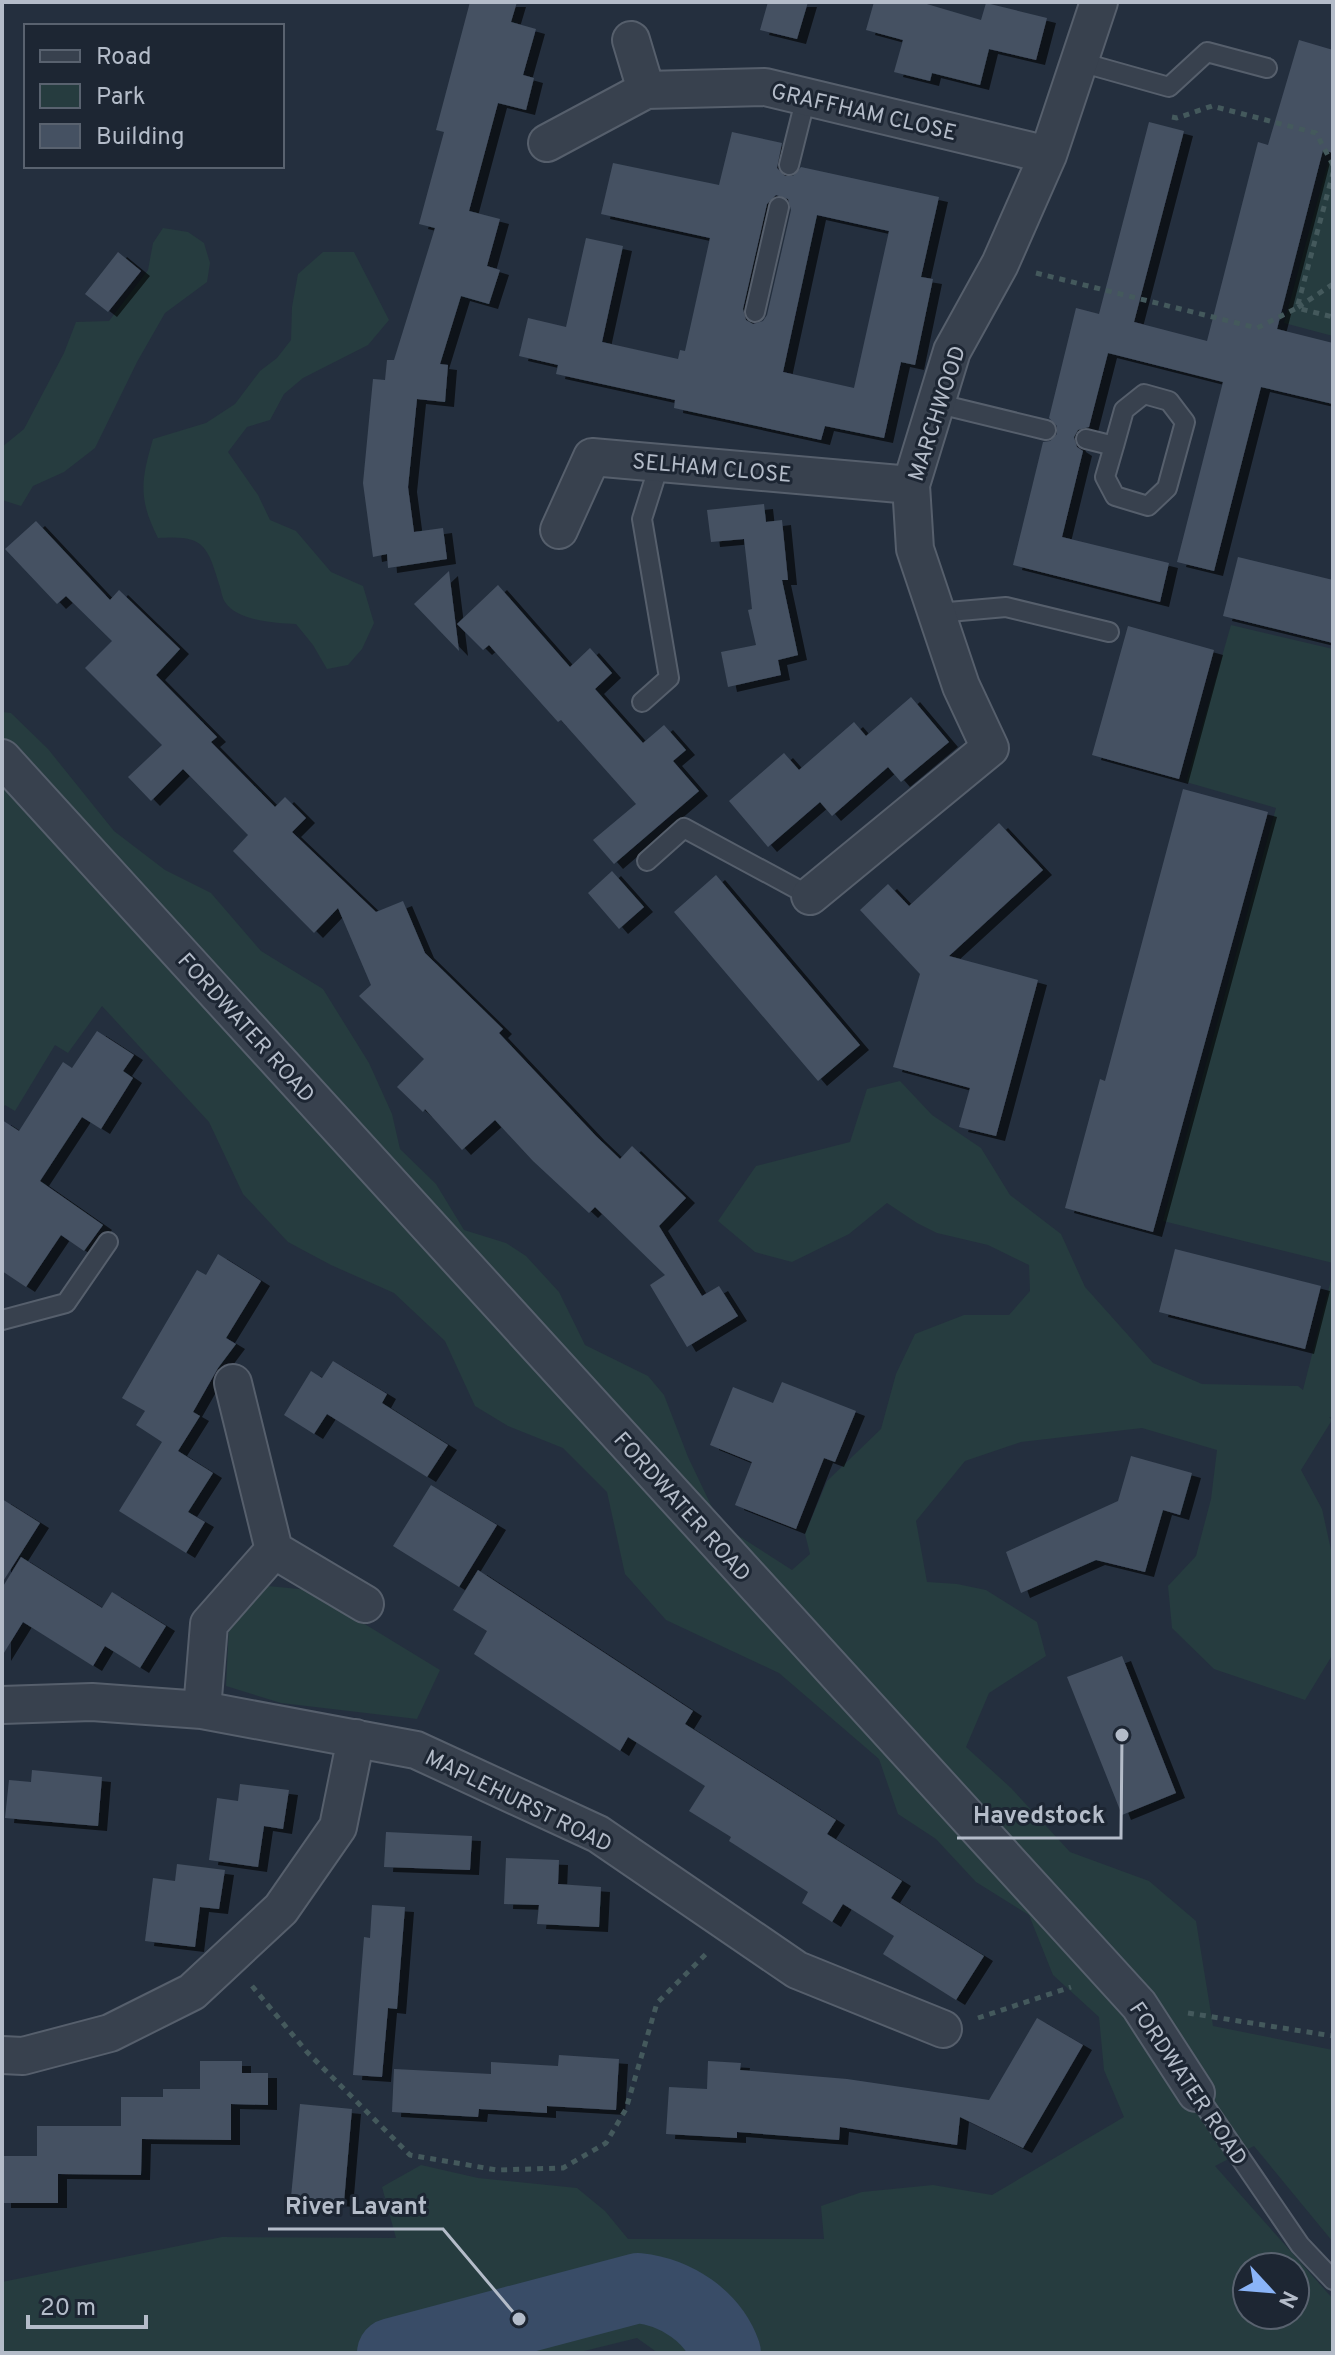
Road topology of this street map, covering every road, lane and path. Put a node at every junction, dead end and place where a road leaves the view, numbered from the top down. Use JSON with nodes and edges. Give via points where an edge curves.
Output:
{"nodes":[{"id":1,"x":1099,"y":2,"type":"edge"},
{"id":2,"x":631,"y":40,"type":"dead end"},
{"id":3,"x":1080,"y":62,"type":"junction"},
{"id":4,"x":1267,"y":68,"type":"dead end"},
{"id":5,"x":646,"y":90,"type":"junction"},
{"id":6,"x":806,"y":97,"type":"junction"},
{"id":7,"x":1162,"y":114,"type":"dead end"},
{"id":8,"x":547,"y":143,"type":"dead end"},
{"id":9,"x":1048,"y":155,"type":"junction"},
{"id":10,"x":789,"y":165,"type":"dead end"},
{"id":11,"x":1333,"y":165,"type":"edge"},
{"id":12,"x":1333,"y":173,"type":"edge"},
{"id":13,"x":779,"y":207,"type":"dead end"},
{"id":14,"x":1000,"y":264,"type":"junction"},
{"id":15,"x":1333,"y":284,"type":"edge"},
{"id":16,"x":1297,"y":308,"type":"junction"},
{"id":17,"x":755,"y":312,"type":"dead end"},
{"id":18,"x":1333,"y":317,"type":"edge"},
{"id":19,"x":935,"y":403,"type":"junction"},
{"id":20,"x":1046,"y":430,"type":"dead end"},
{"id":21,"x":1086,"y":439,"type":"dead end"},
{"id":22,"x":1114,"y":446,"type":"junction"},
{"id":23,"x":660,"y":462,"type":"junction"},
{"id":24,"x":911,"y":485,"type":"junction"},
{"id":25,"x":559,"y":530,"type":"dead end"},
{"id":26,"x":937,"y":613,"type":"junction"},
{"id":27,"x":1109,"y":632,"type":"dead end"},
{"id":28,"x":642,"y":702,"type":"dead end"},
{"id":29,"x":2,"y":758,"type":"edge"},
{"id":30,"x":647,"y":861,"type":"dead end"},
{"id":31,"x":810,"y":896,"type":"joint"},
{"id":32,"x":108,"y":1242,"type":"dead end"},
{"id":33,"x":2,"y":1320,"type":"edge"},
{"id":34,"x":233,"y":1383,"type":"dead end"},
{"id":35,"x":274,"y":1550,"type":"junction"},
{"id":36,"x":365,"y":1604,"type":"dead end"},
{"id":37,"x":2,"y":1705,"type":"edge"},
{"id":38,"x":202,"y":1710,"type":"junction"},
{"id":39,"x":356,"y":1738,"type":"junction"},
{"id":40,"x":734,"y":1927,"type":"junction"},
{"id":41,"x":229,"y":1958,"type":"junction"},
{"id":42,"x":1109,"y":1974,"type":"junction"},
{"id":43,"x":1139,"y":2005,"type":"junction"},
{"id":44,"x":943,"y":2029,"type":"joint"},
{"id":45,"x":1333,"y":2036,"type":"edge"},
{"id":46,"x":2,"y":2055,"type":"edge"},
{"id":47,"x":1196,"y":2093,"type":"joint"},
{"id":48,"x":1333,"y":2280,"type":"edge"}],
"edges":[{"from":1,"to":3,"type":"street","name":"MARCHWOOD"},
{"from":2,"to":5,"type":"street"},
{"from":3,"to":4,"type":"lane","via":[[1169,87],[1207,52]]},
{"from":3,"to":9,"type":"street","name":"MARCHWOOD"},
{"from":5,"to":6,"type":"street","name":"GRAFFHAM CLOSE","via":[[765,87]]},
{"from":5,"to":8,"type":"street","name":"GRAFFHAM CLOSE"},
{"from":6,"to":9,"type":"street","name":"GRAFFHAM CLOSE"},
{"from":6,"to":10,"type":"lane"},
{"from":7,"to":11,"type":"path","via":[[1177,118],[1212,106],[1316,133]]},
{"from":9,"to":14,"type":"street","name":"MARCHWOOD"},
{"from":12,"to":16,"type":"path"},
{"from":13,"to":17,"type":"lane"},
{"from":14,"to":16,"type":"path","via":[[1257,328]]},
{"from":14,"to":19,"type":"street","name":"MARCHWOOD","via":[[952,351]]},
{"from":15,"to":16,"type":"path"},
{"from":16,"to":18,"type":"path"},
{"from":19,"to":20,"type":"lane"},
{"from":19,"to":24,"type":"street","name":"MARCHWOOD"},
{"from":21,"to":22,"type":"lane"},
{"from":22,"to":22,"type":"lane","via":[[1124,410],[1144,394],[1169,401],[1185,422],[1167,488],[1148,506],[1115,496],[1105,477]]},
{"from":23,"to":24,"type":"street","name":"SELHAM CLOSE"},
{"from":23,"to":25,"type":"street","name":"SELHAM CLOSE","via":[[592,457]]},
{"from":23,"to":28,"type":"lane","via":[[642,519],[669,678]]},
{"from":24,"to":26,"type":"street","name":"MARCHWOOD","via":[[915,549]]},
{"from":26,"to":27,"type":"lane","via":[[1006,607]]},
{"from":26,"to":31,"type":"street","name":"MARCHWOOD","via":[[961,686],[990,748]]},
{"from":29,"to":42,"type":"street","name":"FORDWATER ROAD"},
{"from":30,"to":31,"type":"lane","via":[[684,828]]},
{"from":32,"to":33,"type":"lane","via":[[66,1303]]},
{"from":34,"to":35,"type":"street"},
{"from":35,"to":36,"type":"street"},
{"from":35,"to":38,"type":"street","via":[[209,1624]]},
{"from":37,"to":38,"type":"street","name":"MAPLEHURST ROAD","via":[[92,1702]]},
{"from":38,"to":39,"type":"street","name":"MAPLEHURST ROAD"},
{"from":39,"to":40,"type":"street","name":"MAPLEHURST ROAD","via":[[416,1750],[598,1834]]},
{"from":39,"to":41,"type":"street","via":[[338,1827],[281,1909]]},
{"from":40,"to":41,"type":"path","via":[[657,2003],[626,2109],[606,2143],[563,2168],[497,2170],[410,2155],[307,2052]]},
{"from":40,"to":44,"type":"street","name":"MAPLEHURST ROAD","via":[[797,1970]]},
{"from":41,"to":46,"type":"street","via":[[192,1992],[110,2033],[23,2056]]},
{"from":42,"to":43,"type":"street","name":"FORDWATER ROAD"},
{"from":42,"to":44,"type":"path"},
{"from":43,"to":45,"type":"path"},
{"from":43,"to":47,"type":"street","name":"FORDWATER ROAD"},
{"from":47,"to":48,"type":"lane","name":"FORDWATER ROAD","via":[[1300,2245]]}]}
